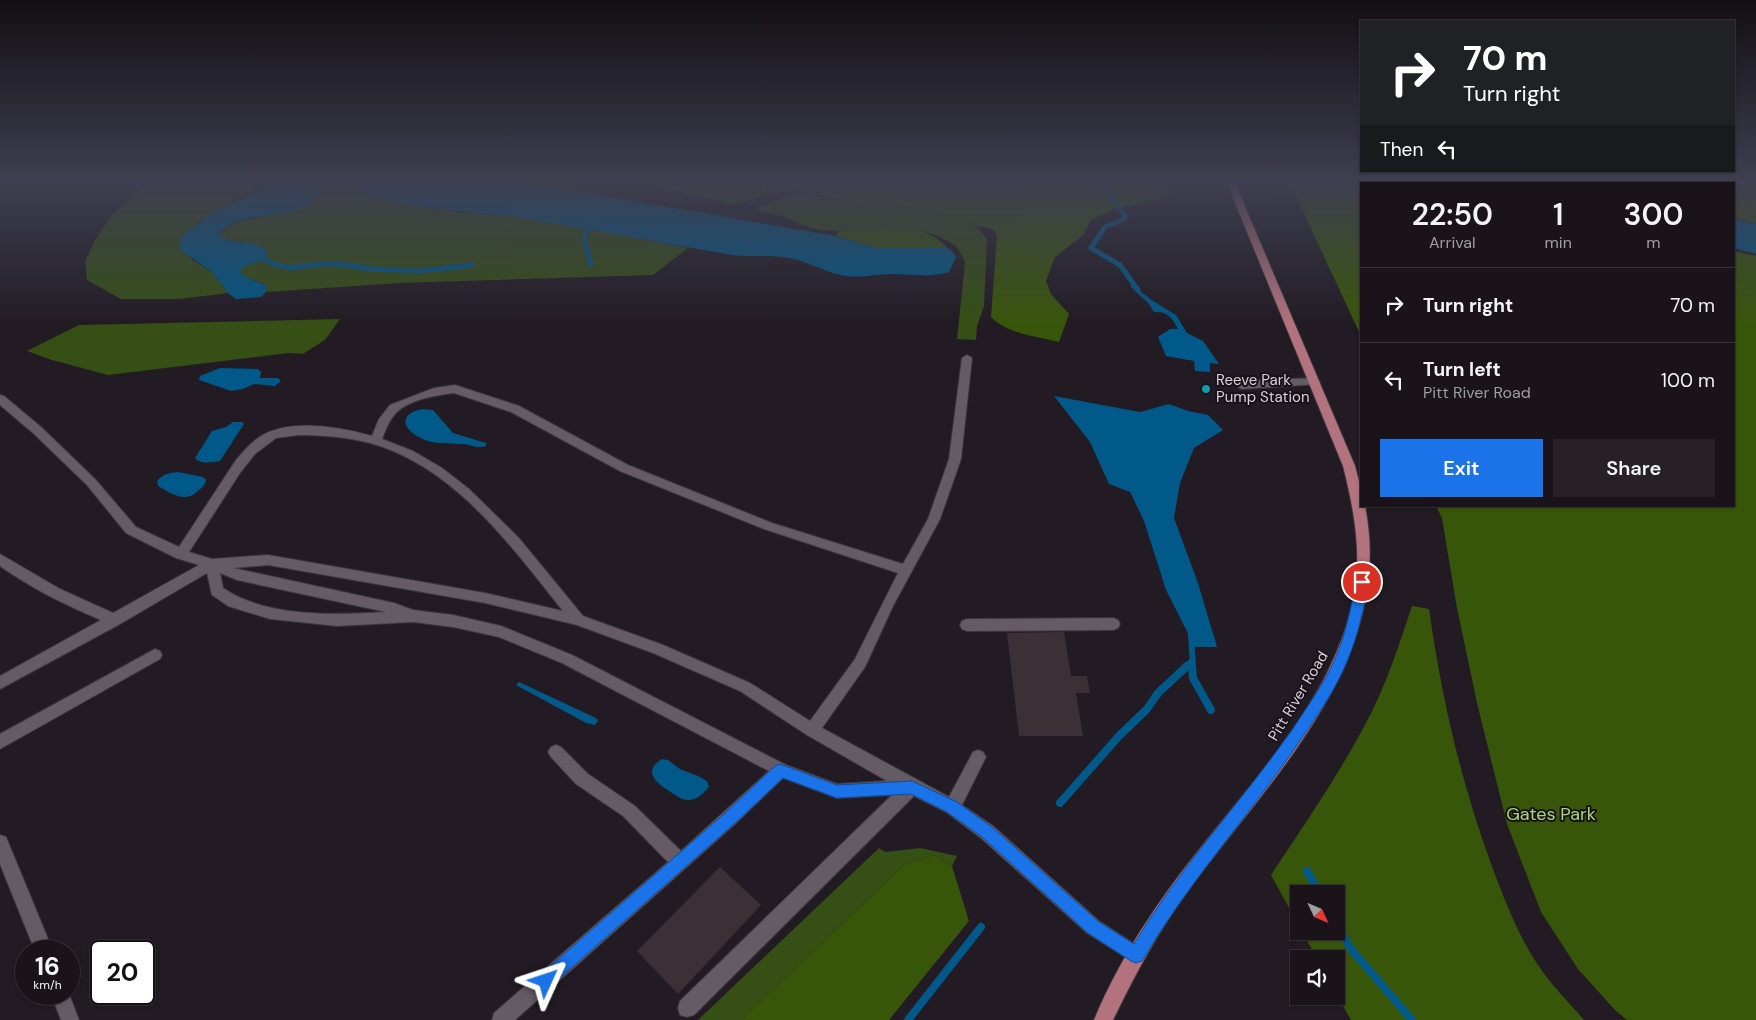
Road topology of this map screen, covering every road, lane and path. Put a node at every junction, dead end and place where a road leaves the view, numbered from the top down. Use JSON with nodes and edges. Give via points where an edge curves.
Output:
{"nodes":[{"id":1,"x":1252,"y":231,"type":"edge"},
{"id":2,"x":967,"y":358,"type":"dead end"},
{"id":3,"x":1315,"y":382,"type":"junction"},
{"id":4,"x":1241,"y":385,"type":"dead end"},
{"id":5,"x":0,"y":399,"type":"edge"},
{"id":6,"x":376,"y":440,"type":"junction"},
{"id":7,"x":181,"y":554,"type":"junction"},
{"id":8,"x":0,"y":559,"type":"edge"},
{"id":9,"x":212,"y":564,"type":"junction"},
{"id":10,"x":906,"y":570,"type":"junction"},
{"id":11,"x":413,"y":616,"type":"junction"},
{"id":12,"x":115,"y":620,"type":"junction"},
{"id":13,"x":578,"y":620,"type":"junction"},
{"id":14,"x":1113,"y":624,"type":"dead end"},
{"id":15,"x":967,"y":625,"type":"dead end"},
{"id":16,"x":155,"y":655,"type":"dead end"},
{"id":17,"x":0,"y":683,"type":"edge"},
{"id":18,"x":812,"y":730,"type":"junction"},
{"id":19,"x":0,"y":742,"type":"edge"},
{"id":20,"x":556,"y":752,"type":"dead end"},
{"id":21,"x":978,"y":757,"type":"dead end"},
{"id":22,"x":780,"y":770,"type":"junction"},
{"id":23,"x":912,"y":787,"type":"junction"},
{"id":24,"x":952,"y":807,"type":"junction"},
{"id":25,"x":0,"y":843,"type":"edge"},
{"id":26,"x":680,"y":862,"type":"junction"},
{"id":27,"x":40,"y":940,"type":"edge"},
{"id":28,"x":1136,"y":955,"type":"junction"},
{"id":29,"x":64,"y":1005,"type":"edge"},
{"id":30,"x":687,"y":1008,"type":"dead end"},
{"id":31,"x":70,"y":1020,"type":"edge"},
{"id":32,"x":501,"y":1020,"type":"edge"},
{"id":33,"x":1103,"y":1020,"type":"edge"}],
"edges":[{"from":1,"to":3,"type":"main road","name":"Pitt River Road"},
{"from":2,"to":10,"type":"lane","via":[[955,459],[934,519]]},
{"from":3,"to":4,"type":"lane"},
{"from":3,"to":28,"type":"main road","name":"Pitt River Road","via":[[1349,466],[1359,502],[1364,563],[1355,620],[1341,661],[1319,701],[1282,756],[1158,918]]},
{"from":5,"to":7,"type":"lane","via":[[91,482],[131,530]]},
{"from":6,"to":7,"type":"lane","via":[[297,430],[274,435],[257,444],[240,463]]},
{"from":6,"to":10,"type":"lane","via":[[394,408],[438,390],[456,389],[515,408],[624,468],[651,479],[768,526]]},
{"from":6,"to":13,"type":"lane","via":[[432,466],[472,496]]},
{"from":7,"to":9,"type":"lane"},
{"from":8,"to":12,"type":"lane","via":[[68,601]]},
{"from":9,"to":11,"type":"lane","via":[[237,575],[394,608]]},
{"from":9,"to":11,"type":"lane","via":[[216,591],[233,602],[270,613],[337,620]]},
{"from":9,"to":12,"type":"lane"},
{"from":9,"to":13,"type":"lane","via":[[268,560],[485,598]]},
{"from":10,"to":18,"type":"lane","via":[[860,663]]},
{"from":11,"to":22,"type":"lane","via":[[501,632],[567,659]]},
{"from":12,"to":17,"type":"lane"},
{"from":13,"to":18,"type":"lane","via":[[658,649],[745,687]]},
{"from":14,"to":15,"type":"lane"},
{"from":16,"to":19,"type":"lane"},
{"from":18,"to":23,"type":"lane"},
{"from":20,"to":26,"type":"lane","via":[[582,779],[629,810]]},
{"from":21,"to":24,"type":"lane"},
{"from":22,"to":23,"type":"lane","via":[[837,791]]},
{"from":22,"to":26,"type":"lane"},
{"from":23,"to":24,"type":"lane"},
{"from":23,"to":30,"type":"lane"},
{"from":24,"to":28,"type":"lane","via":[[987,832],[1093,927]]},
{"from":25,"to":27,"type":"lane"},
{"from":26,"to":32,"type":"lane"},
{"from":28,"to":33,"type":"main road","name":"Pitt River Road"},
{"from":29,"to":31,"type":"lane"}]}
